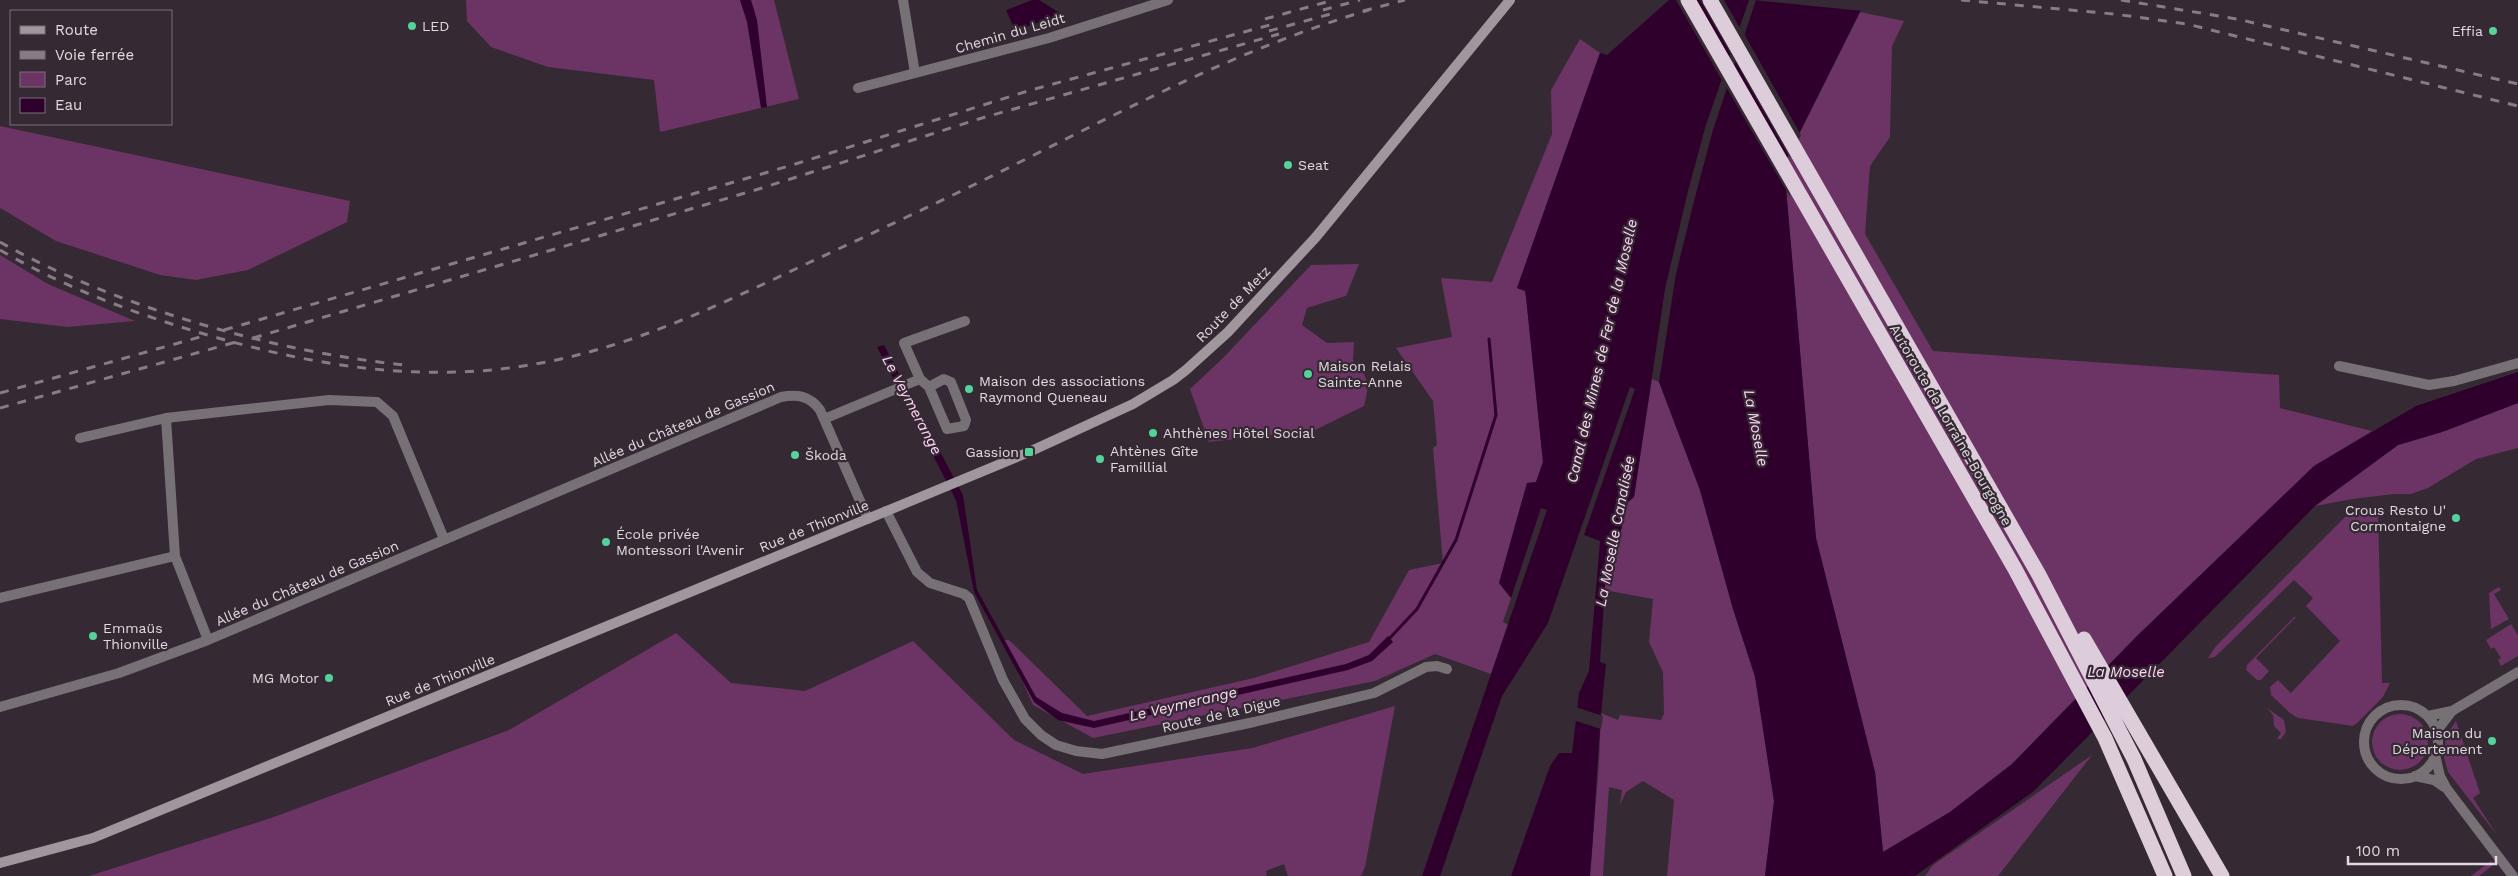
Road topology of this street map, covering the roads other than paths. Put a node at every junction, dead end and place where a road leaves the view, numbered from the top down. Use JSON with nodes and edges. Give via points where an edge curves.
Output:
{"nodes":[{"id":1,"x":902,"y":0,"type":"edge"},
{"id":2,"x":1168,"y":0,"type":"edge"},
{"id":3,"x":1510,"y":0,"type":"edge"},
{"id":4,"x":1688,"y":0,"type":"edge"},
{"id":5,"x":1710,"y":0,"type":"edge"},
{"id":6,"x":915,"y":73,"type":"junction"},
{"id":7,"x":858,"y":88,"type":"dead end"},
{"id":8,"x":965,"y":321,"type":"dead end"},
{"id":9,"x":2518,"y":363,"type":"edge"},
{"id":10,"x":2339,"y":366,"type":"dead end"},
{"id":11,"x":920,"y":379,"type":"junction"},
{"id":12,"x":929,"y":386,"type":"junction"},
{"id":13,"x":166,"y":418,"type":"junction"},
{"id":14,"x":824,"y":418,"type":"junction"},
{"id":15,"x":80,"y":438,"type":"dead end"},
{"id":16,"x":886,"y":511,"type":"junction"},
{"id":17,"x":868,"y":519,"type":"junction"},
{"id":18,"x":444,"y":539,"type":"junction"},
{"id":19,"x":175,"y":556,"type":"junction"},
{"id":20,"x":0,"y":598,"type":"edge"},
{"id":21,"x":208,"y":640,"type":"junction"},
{"id":22,"x":1447,"y":669,"type":"dead end"},
{"id":23,"x":2518,"y":672,"type":"edge"},
{"id":24,"x":0,"y":707,"type":"edge"},
{"id":25,"x":2452,"y":711,"type":"junction"},
{"id":26,"x":2428,"y":716,"type":"junction"},
{"id":27,"x":2122,"y":720,"type":"junction"},
{"id":28,"x":2436,"y":732,"type":"junction"},
{"id":29,"x":2435,"y":755,"type":"junction"},
{"id":30,"x":2415,"y":776,"type":"junction"},
{"id":31,"x":2447,"y":789,"type":"junction"},
{"id":32,"x":0,"y":863,"type":"edge"},
{"id":33,"x":2165,"y":876,"type":"edge"},
{"id":34,"x":2184,"y":876,"type":"edge"},
{"id":35,"x":2222,"y":876,"type":"edge"},
{"id":36,"x":2513,"y":876,"type":"edge"}],
"edges":[{"from":1,"to":6,"type":"street"},
{"from":2,"to":6,"type":"street","name":"Chemin du Leidt","via":[[1049,38]]},
{"from":3,"to":16,"type":"main road","name":"Route de Metz","via":[[1316,237],[1228,332],[1174,380],[1133,404]]},
{"from":4,"to":33,"type":"highway","name":"Autoroute de Lorraine-Bourgogne","via":[[2015,569],[2105,738]]},
{"from":5,"to":27,"type":"highway","name":"Autoroute de Lorraine-Bourgogne","via":[[2039,575],[2060,598]]},
{"from":6,"to":7,"type":"street","name":"Chemin du Leidt"},
{"from":8,"to":11,"type":"street","via":[[904,343]]},
{"from":9,"to":10,"type":"street","via":[[2429,385]]},
{"from":11,"to":12,"type":"street"},
{"from":11,"to":14,"type":"street"},
{"from":12,"to":12,"type":"street","via":[[947,429],[964,426],[966,420],[951,382],[944,379]]},
{"from":13,"to":15,"type":"street"},
{"from":13,"to":18,"type":"street","via":[[329,400],[377,402],[393,416]]},
{"from":13,"to":19,"type":"street","name":"Allée du Château de Gassion"},
{"from":14,"to":17,"type":"street","name":"Allée du Château de Gassion"},
{"from":14,"to":18,"type":"street","name":"Allée du Château de Gassion","via":[[814,402],[806,397],[781,396]]},
{"from":16,"to":17,"type":"main road","name":"Rue de Thionville"},
{"from":16,"to":22,"type":"street","name":"Route de la Digue","via":[[922,578],[969,598],[1003,680],[1025,719],[1056,745],[1076,751],[1102,754],[1254,722],[1374,693],[1426,667]]},
{"from":17,"to":32,"type":"main road","name":"Rue de Thionville","via":[[94,838]]},
{"from":18,"to":21,"type":"street","name":"Allée du Château de Gassion"},
{"from":19,"to":20,"type":"street"},
{"from":19,"to":21,"type":"street","name":"Allée du Château de Gassion"},
{"from":21,"to":24,"type":"street","name":"Allée du Château de Gassion","via":[[118,673]]},
{"from":23,"to":25,"type":"street"},
{"from":25,"to":26,"type":"street"},
{"from":25,"to":28,"type":"street"},
{"from":26,"to":28,"type":"street"},
{"from":26,"to":30,"type":"street","via":[[2414,708],[2395,705],[2375,715],[2365,734],[2366,756],[2380,772],[2401,779]]},
{"from":27,"to":34,"type":"highway"},
{"from":27,"to":35,"type":"highway"},
{"from":28,"to":29,"type":"street","via":[[2438,744]]},
{"from":29,"to":30,"type":"street","via":[[2430,765]]},
{"from":29,"to":31,"type":"street"},
{"from":30,"to":31,"type":"street","via":[[2434,780]]},
{"from":31,"to":36,"type":"street"}]}
